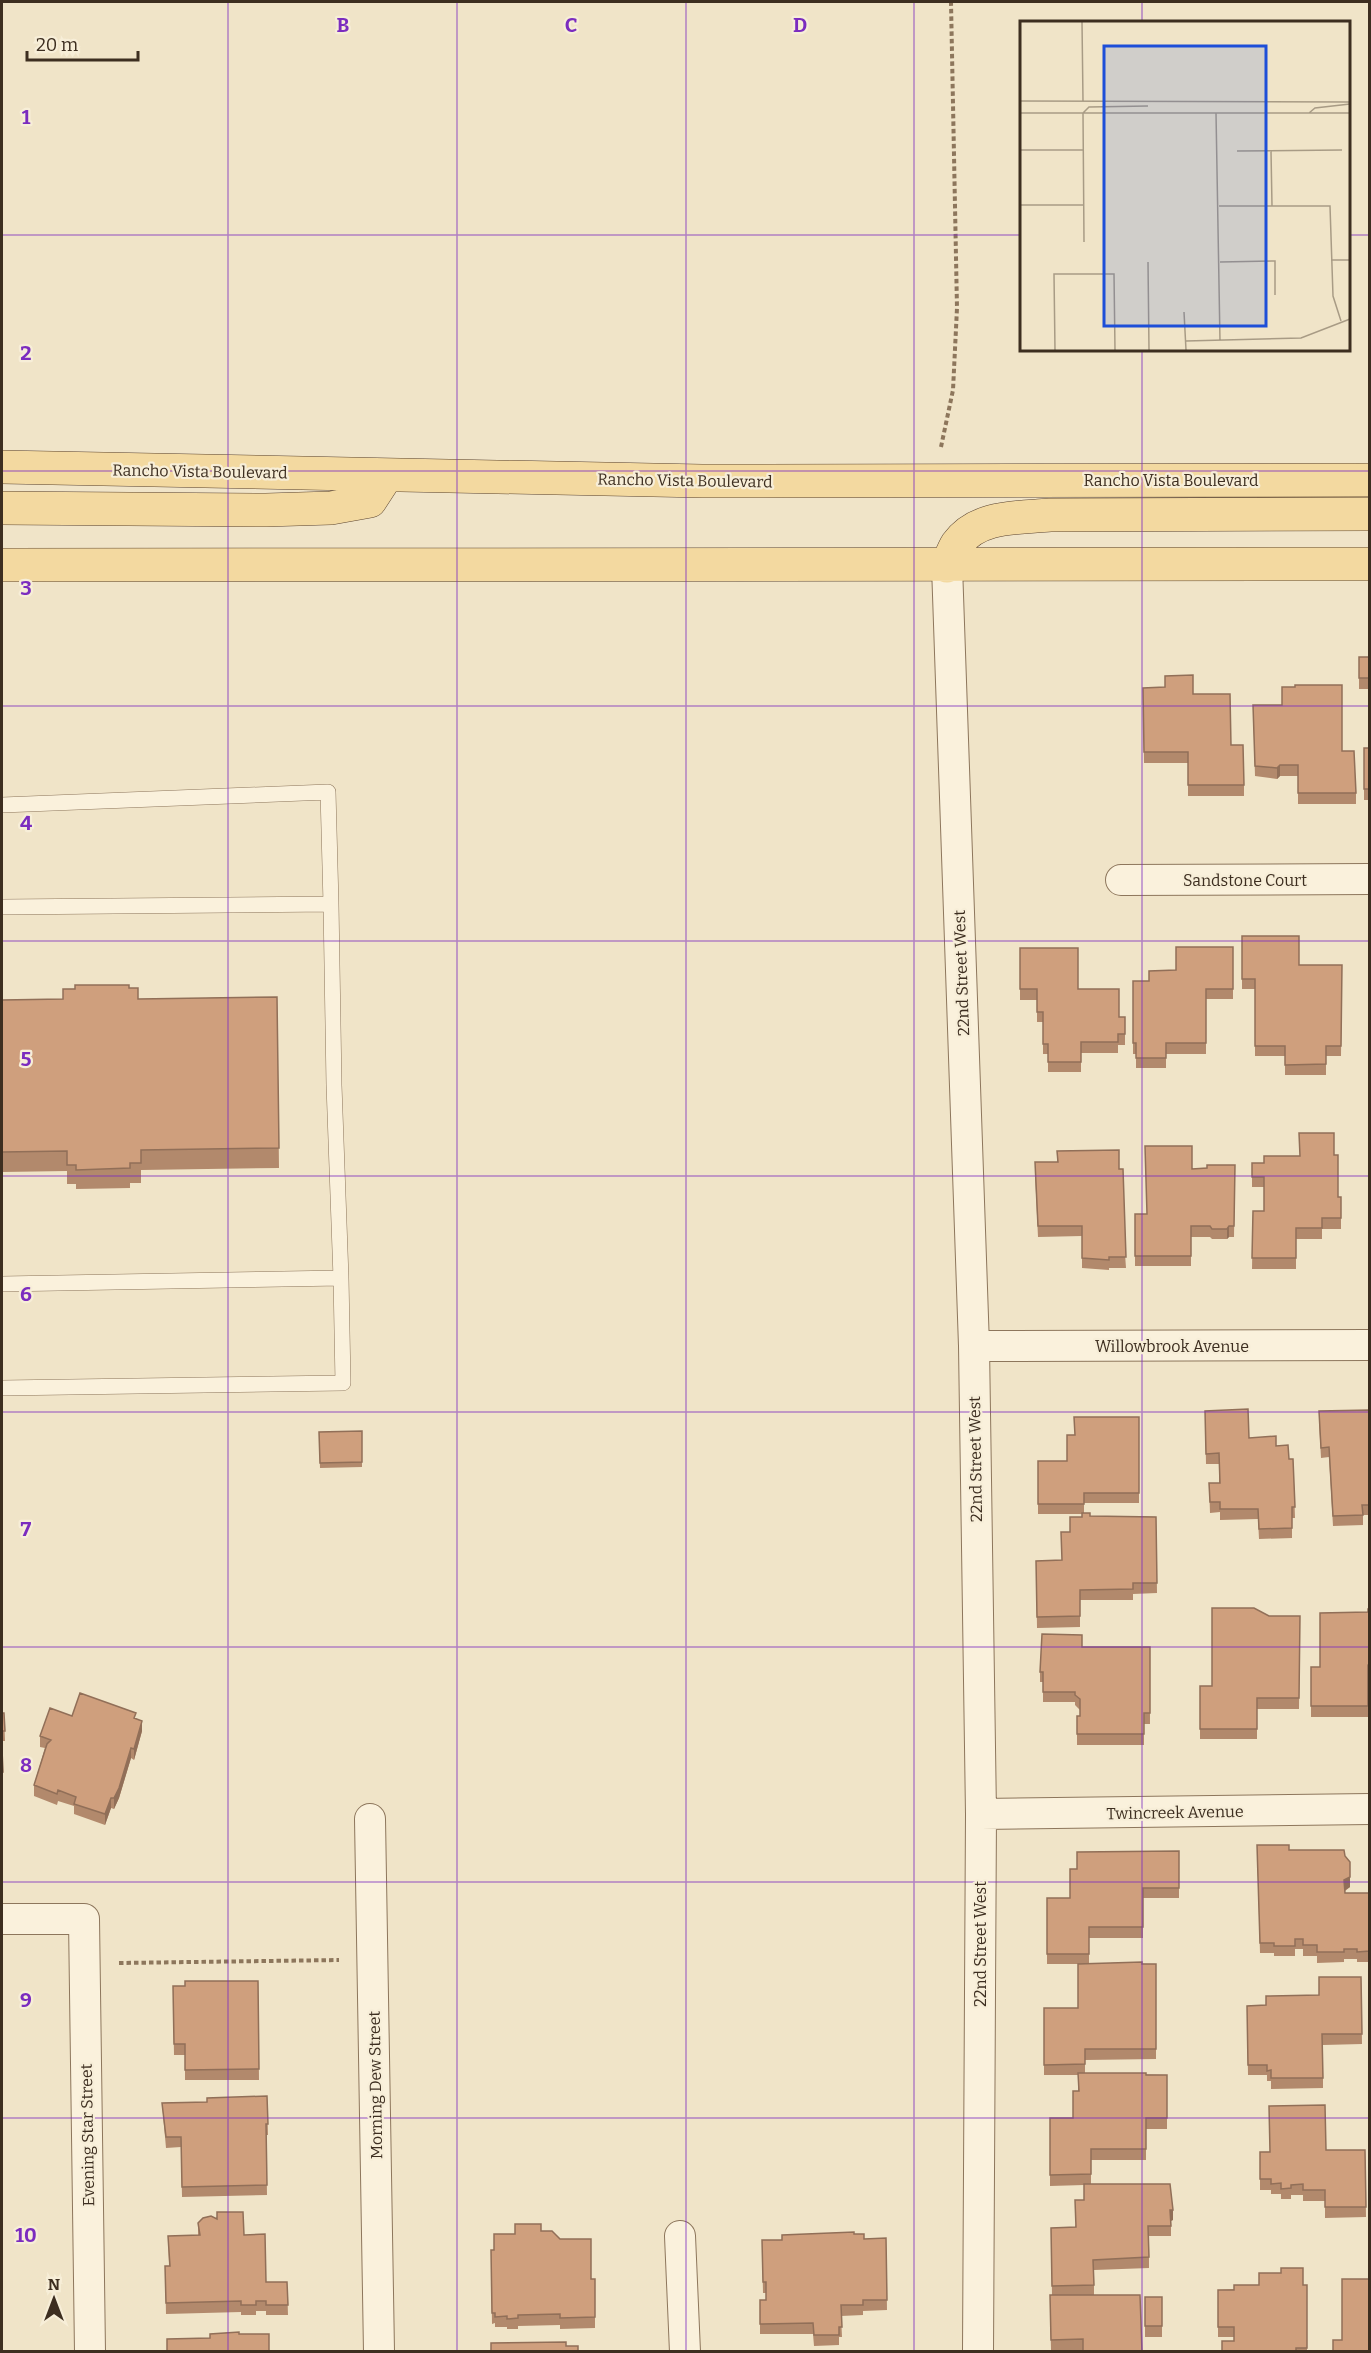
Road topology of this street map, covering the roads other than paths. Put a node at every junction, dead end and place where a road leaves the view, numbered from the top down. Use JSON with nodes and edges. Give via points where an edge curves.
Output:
{"nodes":[{"id":1,"x":2,"y":467,"type":"edge"},
{"id":2,"x":387,"y":475,"type":"junction"},
{"id":3,"x":1370,"y":480,"type":"edge"},
{"id":4,"x":2,"y":508,"type":"edge"},
{"id":5,"x":1370,"y":514,"type":"edge"},
{"id":6,"x":1370,"y":564,"type":"edge"},
{"id":7,"x":2,"y":565,"type":"edge"},
{"id":8,"x":947,"y":566,"type":"junction"},
{"id":9,"x":2,"y":805,"type":"edge"},
{"id":10,"x":1370,"y":879,"type":"edge"},
{"id":11,"x":1121,"y":880,"type":"dead end"},
{"id":12,"x":331,"y":904,"type":"junction"},
{"id":13,"x":2,"y":907,"type":"edge"},
{"id":14,"x":341,"y":1278,"type":"junction"},
{"id":15,"x":2,"y":1284,"type":"edge"},
{"id":16,"x":1370,"y":1345,"type":"edge"},
{"id":17,"x":974,"y":1346,"type":"junction"},
{"id":18,"x":2,"y":1388,"type":"edge"},
{"id":19,"x":1370,"y":1809,"type":"edge"},
{"id":20,"x":981,"y":1814,"type":"junction"},
{"id":21,"x":370,"y":1819,"type":"dead end"},
{"id":22,"x":2,"y":1919,"type":"edge"},
{"id":23,"x":680,"y":2236,"type":"dead end"},
{"id":24,"x":90,"y":2352,"type":"edge"},
{"id":25,"x":379,"y":2352,"type":"edge"},
{"id":26,"x":685,"y":2352,"type":"edge"},
{"id":27,"x":978,"y":2352,"type":"edge"}],
"edges":[{"from":1,"to":2,"type":"main road","name":"Rancho Vista Boulevard"},
{"from":2,"to":3,"type":"main road","name":"Rancho Vista Boulevard","via":[[702,481]]},
{"from":2,"to":4,"type":"main road","via":[[370,501],[331,508]]},
{"from":5,"to":8,"type":"main road","via":[[1016,518],[989,522],[972,530],[957,544]]},
{"from":6,"to":8,"type":"main road"},
{"from":7,"to":8,"type":"main road"},
{"from":8,"to":17,"type":"street","name":"22nd Street West"},
{"from":9,"to":12,"type":"lane","via":[[328,792]]},
{"from":10,"to":11,"type":"street","name":"Sandstone Court"},
{"from":12,"to":13,"type":"lane"},
{"from":12,"to":14,"type":"lane"},
{"from":14,"to":15,"type":"lane"},
{"from":14,"to":18,"type":"lane","via":[[343,1383]]},
{"from":16,"to":17,"type":"street","name":"Willowbrook Avenue"},
{"from":17,"to":20,"type":"street","name":"22nd Street West"},
{"from":19,"to":20,"type":"street","name":"Twincreek Avenue"},
{"from":20,"to":27,"type":"street","name":"22nd Street West"},
{"from":21,"to":25,"type":"street","name":"Morning Dew Street"},
{"from":22,"to":24,"type":"street","name":"Evening Star Street","via":[[84,1919]]},
{"from":23,"to":26,"type":"street"}]}
